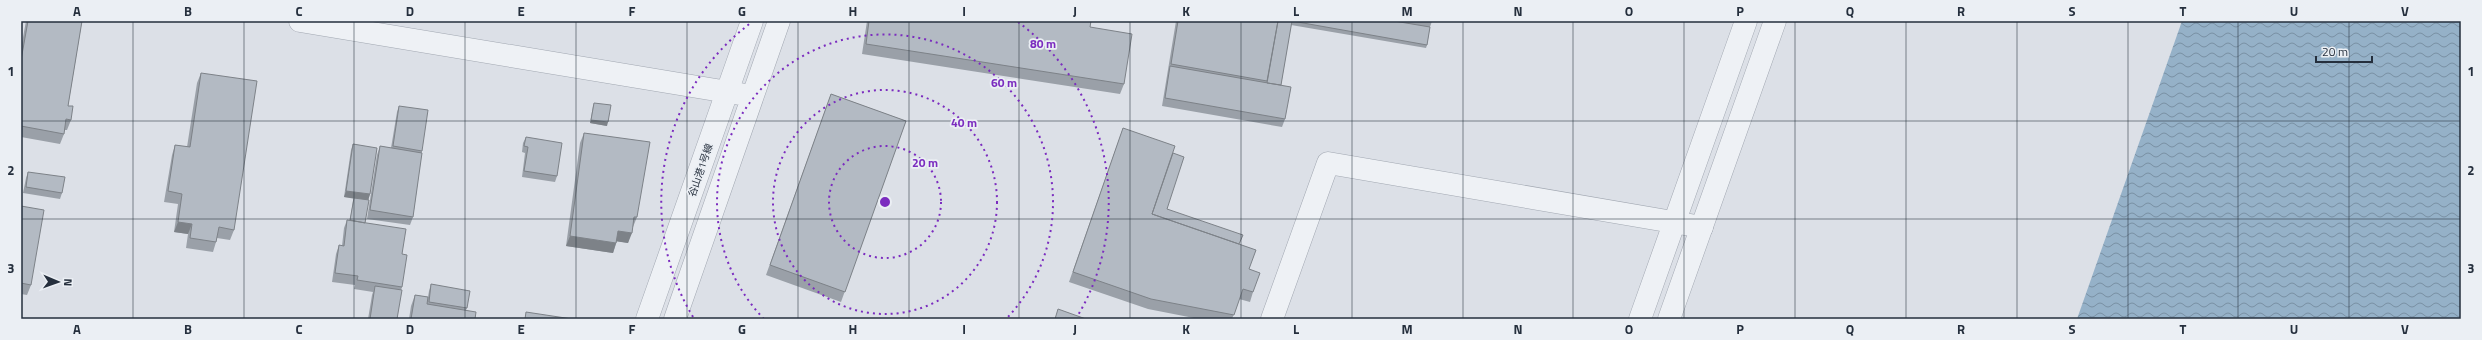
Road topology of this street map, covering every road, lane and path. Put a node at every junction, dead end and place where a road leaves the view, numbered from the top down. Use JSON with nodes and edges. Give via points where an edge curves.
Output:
{"nodes":[{"id":1,"x":300,"y":21,"type":"edge"},
{"id":2,"x":752,"y":21,"type":"edge"},
{"id":3,"x":779,"y":21,"type":"edge"},
{"id":4,"x":1746,"y":21,"type":"edge"},
{"id":5,"x":1775,"y":21,"type":"edge"},
{"id":6,"x":727,"y":92,"type":"junction"},
{"id":7,"x":752,"y":96,"type":"junction"},
{"id":8,"x":1674,"y":222,"type":"junction"},
{"id":9,"x":1702,"y":227,"type":"junction"},
{"id":10,"x":647,"y":319,"type":"edge"},
{"id":11,"x":675,"y":319,"type":"edge"},
{"id":12,"x":1272,"y":319,"type":"edge"},
{"id":13,"x":1640,"y":319,"type":"edge"},
{"id":14,"x":1670,"y":319,"type":"edge"}],
"edges":[{"from":1,"to":6,"type":"street"},
{"from":2,"to":6,"type":"street","name":"谷山港1号線"},
{"from":3,"to":7,"type":"street"},
{"from":4,"to":8,"type":"street"},
{"from":5,"to":9,"type":"street"},
{"from":6,"to":7,"type":"street"},
{"from":6,"to":10,"type":"street","name":"谷山港1号線"},
{"from":7,"to":11,"type":"street"},
{"from":8,"to":9,"type":"street"},
{"from":8,"to":12,"type":"street","via":[[1328,163]]},
{"from":8,"to":13,"type":"street"},
{"from":9,"to":14,"type":"street"}]}
